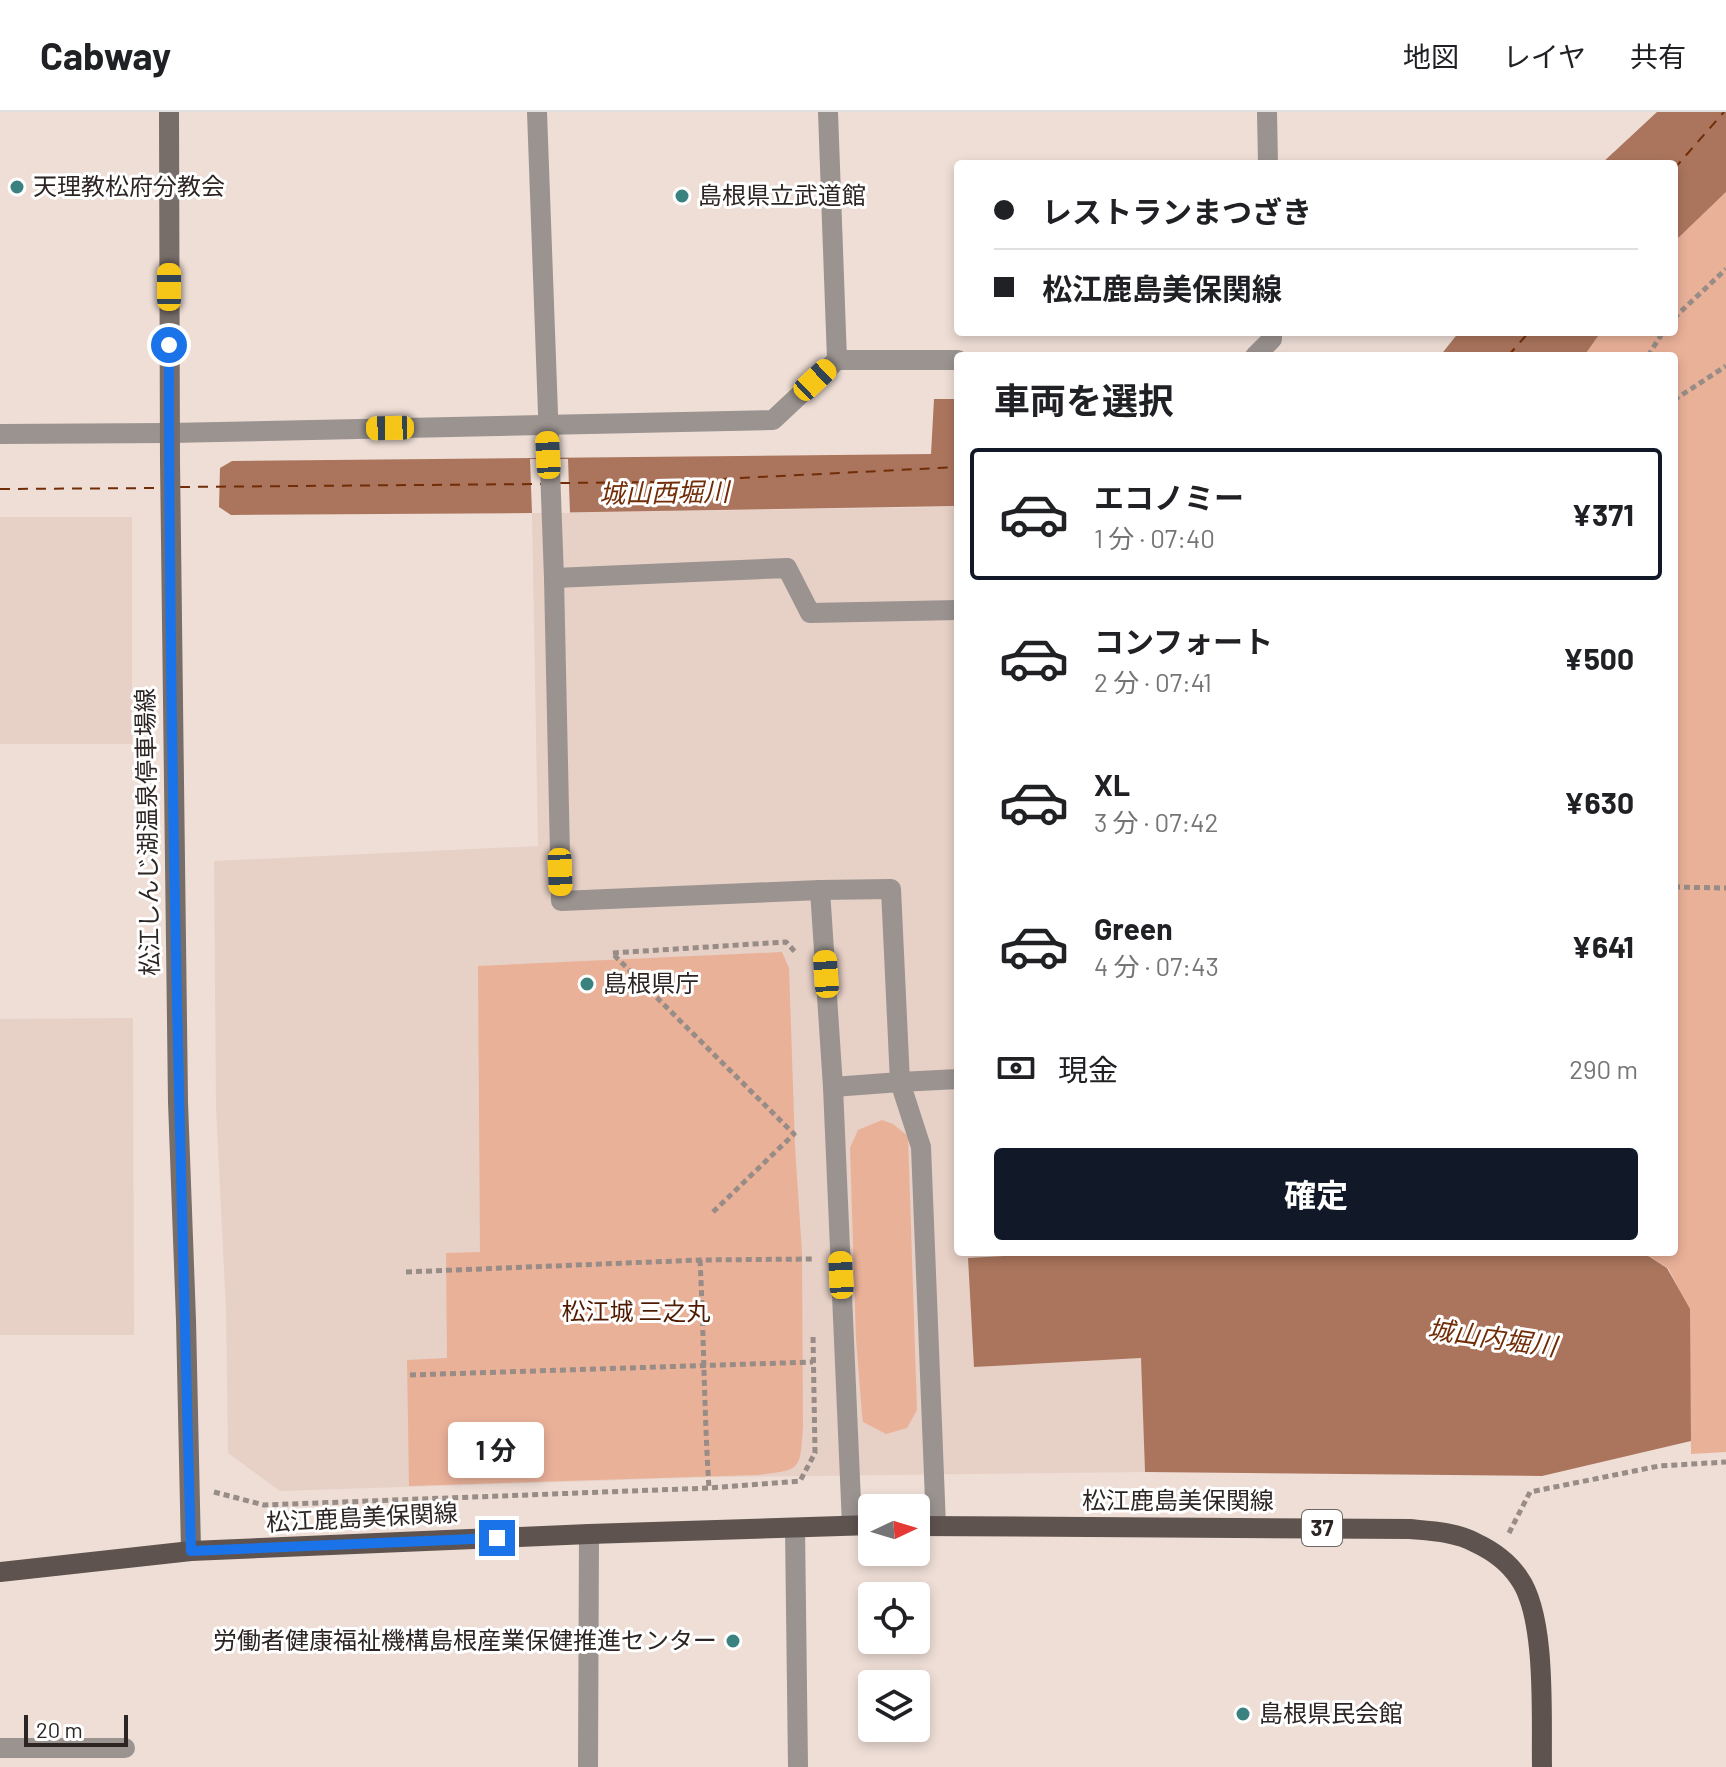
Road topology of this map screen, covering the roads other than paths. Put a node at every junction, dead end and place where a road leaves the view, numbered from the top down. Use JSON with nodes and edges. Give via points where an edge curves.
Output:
{"nodes":[{"id":1,"x":169,"y":112,"type":"edge"},
{"id":2,"x":537,"y":112,"type":"edge"},
{"id":3,"x":828,"y":112,"type":"edge"},
{"id":4,"x":1267,"y":112,"type":"edge"},
{"id":5,"x":1268,"y":160,"type":"edge"},
{"id":6,"x":1272,"y":336,"type":"edge"},
{"id":7,"x":1259,"y":352,"type":"edge"},
{"id":8,"x":837,"y":360,"type":"junction"},
{"id":9,"x":954,"y":360,"type":"edge"},
{"id":10,"x":547,"y":425,"type":"junction"},
{"id":11,"x":169,"y":433,"type":"junction"},
{"id":12,"x":0,"y":434,"type":"edge"},
{"id":13,"x":554,"y":578,"type":"junction"},
{"id":14,"x":954,"y":610,"type":"edge"},
{"id":15,"x":820,"y":890,"type":"junction"},
{"id":16,"x":954,"y":1079,"type":"edge"},
{"id":17,"x":900,"y":1082,"type":"junction"},
{"id":18,"x":833,"y":1087,"type":"junction"},
{"id":19,"x":860,"y":1494,"type":"edge"},
{"id":20,"x":926,"y":1494,"type":"edge"},
{"id":21,"x":858,"y":1525,"type":"edge"},
{"id":22,"x":930,"y":1526,"type":"edge"},
{"id":23,"x":795,"y":1528,"type":"junction"},
{"id":24,"x":589,"y":1534,"type":"junction"},
{"id":25,"x":191,"y":1551,"type":"junction"},
{"id":26,"x":0,"y":1572,"type":"edge"},
{"id":27,"x":0,"y":1748,"type":"edge"},
{"id":28,"x":125,"y":1748,"type":"dead end"},
{"id":29,"x":588,"y":1767,"type":"edge"},
{"id":30,"x":798,"y":1767,"type":"edge"},
{"id":31,"x":1542,"y":1767,"type":"edge"}],
"edges":[{"from":1,"to":11,"type":"main road","name":"松江しんじ湖温泉停車場線"},
{"from":2,"to":10,"type":"street"},
{"from":3,"to":8,"type":"street"},
{"from":4,"to":5,"type":"street"},
{"from":6,"to":7,"type":"street"},
{"from":8,"to":9,"type":"street"},
{"from":8,"to":10,"type":"street","via":[[773,420]]},
{"from":10,"to":11,"type":"street"},
{"from":10,"to":13,"type":"street"},
{"from":11,"to":12,"type":"street"},
{"from":11,"to":25,"type":"main road","name":"松江しんじ湖温泉停車場線","via":[[178,1102]]},
{"from":13,"to":14,"type":"street","via":[[787,568],[810,613]]},
{"from":13,"to":15,"type":"street","via":[[561,901]]},
{"from":15,"to":17,"type":"street","via":[[891,889]]},
{"from":15,"to":18,"type":"street"},
{"from":16,"to":17,"type":"street"},
{"from":17,"to":18,"type":"street"},
{"from":17,"to":20,"type":"street","via":[[921,1147]]},
{"from":18,"to":19,"type":"street"},
{"from":21,"to":23,"type":"main road","name":"松江鹿島美保関線"},
{"from":22,"to":31,"type":"main road","name":"松江鹿島美保関線","number":"37","via":[[1410,1529],[1474,1541],[1521,1579],[1539,1628]]},
{"from":23,"to":24,"type":"main road","name":"松江鹿島美保関線"},
{"from":23,"to":30,"type":"street"},
{"from":24,"to":25,"type":"main road","name":"松江鹿島美保関線"},
{"from":24,"to":29,"type":"street"},
{"from":25,"to":26,"type":"main road","name":"松江鹿島美保関線"},
{"from":27,"to":28,"type":"street"}]}
